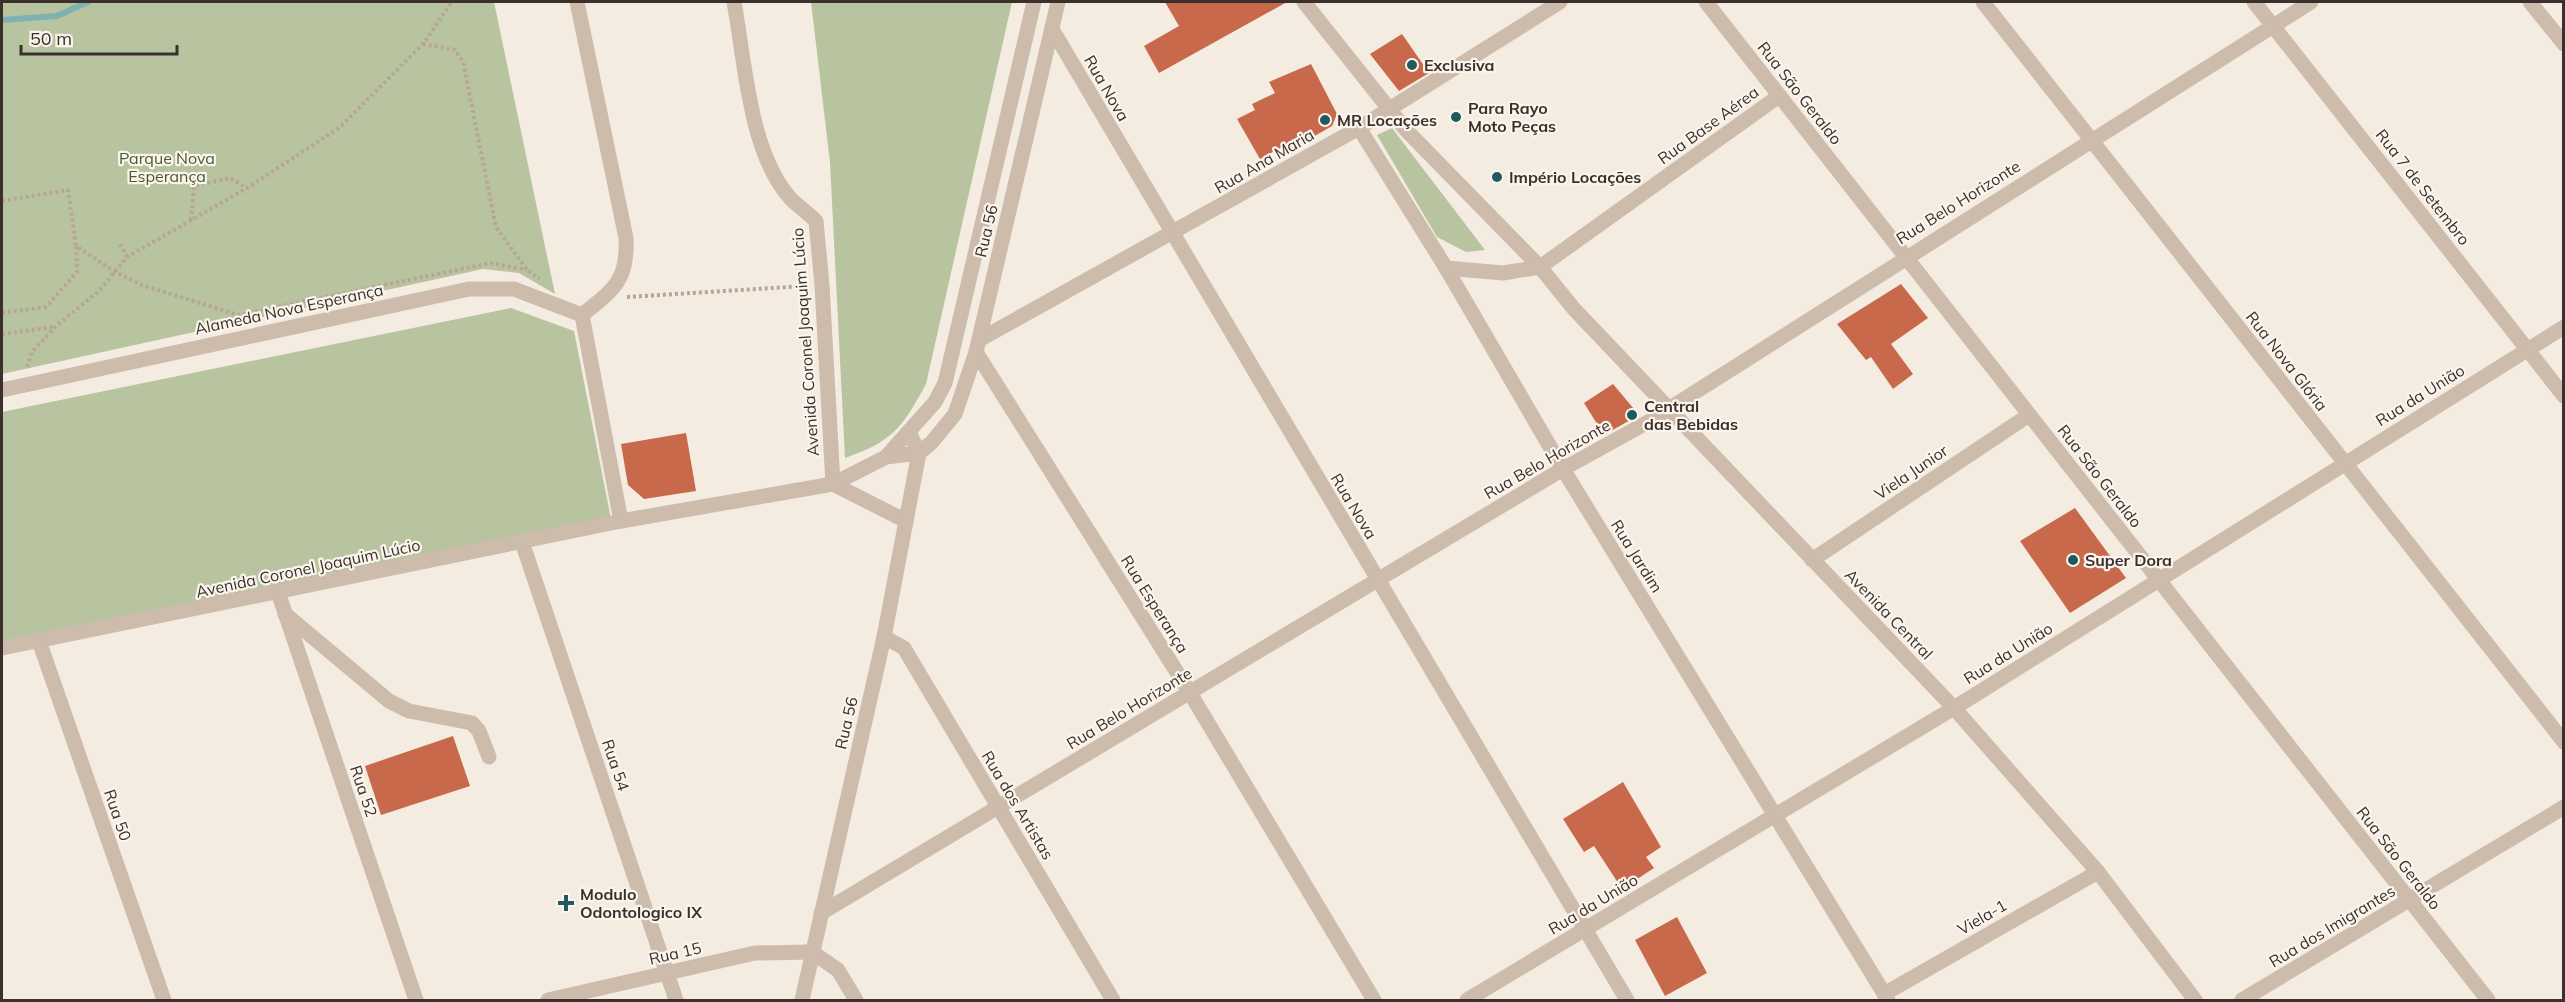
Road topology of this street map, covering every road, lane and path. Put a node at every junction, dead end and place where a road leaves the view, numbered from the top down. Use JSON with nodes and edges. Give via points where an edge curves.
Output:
{"nodes":[{"id":1,"x":452,"y":2,"type":"edge"},
{"id":2,"x":577,"y":2,"type":"edge"},
{"id":3,"x":734,"y":2,"type":"edge"},
{"id":4,"x":1034,"y":2,"type":"edge"},
{"id":5,"x":1058,"y":2,"type":"edge"},
{"id":6,"x":1304,"y":2,"type":"edge"},
{"id":7,"x":1560,"y":2,"type":"edge"},
{"id":8,"x":1706,"y":2,"type":"edge"},
{"id":9,"x":1983,"y":2,"type":"edge"},
{"id":10,"x":2254,"y":2,"type":"edge"},
{"id":11,"x":2311,"y":2,"type":"edge"},
{"id":12,"x":2530,"y":2,"type":"edge"},
{"id":13,"x":2272,"y":26,"type":"junction"},
{"id":14,"x":1052,"y":29,"type":"junction"},
{"id":15,"x":423,"y":44,"type":"junction"},
{"id":16,"x":2564,"y":44,"type":"edge"},
{"id":17,"x":1779,"y":96,"type":"junction"},
{"id":18,"x":1391,"y":110,"type":"junction"},
{"id":19,"x":1359,"y":128,"type":"junction"},
{"id":20,"x":2091,"y":140,"type":"junction"},
{"id":21,"x":247,"y":188,"type":"junction"},
{"id":22,"x":2,"y":201,"type":"edge"},
{"id":23,"x":191,"y":220,"type":"junction"},
{"id":24,"x":1172,"y":234,"type":"junction"},
{"id":25,"x":120,"y":244,"type":"dead end"},
{"id":26,"x":76,"y":246,"type":"junction"},
{"id":27,"x":128,"y":257,"type":"junction"},
{"id":28,"x":1906,"y":257,"type":"junction"},
{"id":29,"x":1540,"y":267,"type":"junction"},
{"id":30,"x":1446,"y":268,"type":"junction"},
{"id":31,"x":527,"y":270,"type":"junction"},
{"id":32,"x":115,"y":272,"type":"junction"},
{"id":33,"x":542,"y":280,"type":"dead end"},
{"id":34,"x":822,"y":285,"type":"junction"},
{"id":35,"x":603,"y":299,"type":"junction"},
{"id":36,"x":2,"y":313,"type":"edge"},
{"id":37,"x":582,"y":315,"type":"junction"},
{"id":38,"x":55,"y":327,"type":"junction"},
{"id":39,"x":2564,"y":327,"type":"edge"},
{"id":40,"x":2,"y":334,"type":"edge"},
{"id":41,"x":978,"y":346,"type":"junction"},
{"id":42,"x":2527,"y":349,"type":"junction"},
{"id":43,"x":20,"y":386,"type":"junction"},
{"id":44,"x":2,"y":390,"type":"edge"},
{"id":45,"x":2564,"y":396,"type":"edge"},
{"id":46,"x":1670,"y":408,"type":"junction"},
{"id":47,"x":2029,"y":415,"type":"junction"},
{"id":48,"x":909,"y":432,"type":"junction"},
{"id":49,"x":919,"y":453,"type":"junction"},
{"id":50,"x":886,"y":457,"type":"junction"},
{"id":51,"x":2344,"y":463,"type":"junction"},
{"id":52,"x":1563,"y":469,"type":"junction"},
{"id":53,"x":833,"y":484,"type":"junction"},
{"id":54,"x":621,"y":521,"type":"junction"},
{"id":55,"x":906,"y":521,"type":"junction"},
{"id":56,"x":522,"y":542,"type":"junction"},
{"id":57,"x":1812,"y":560,"type":"junction"},
{"id":58,"x":2158,"y":580,"type":"junction"},
{"id":59,"x":1377,"y":581,"type":"junction"},
{"id":60,"x":278,"y":592,"type":"junction"},
{"id":61,"x":285,"y":614,"type":"junction"},
{"id":62,"x":884,"y":638,"type":"junction"},
{"id":63,"x":39,"y":641,"type":"junction"},
{"id":64,"x":2,"y":648,"type":"edge"},
{"id":65,"x":1190,"y":693,"type":"junction"},
{"id":66,"x":1954,"y":708,"type":"junction"},
{"id":67,"x":2564,"y":742,"type":"edge"},
{"id":68,"x":489,"y":757,"type":"dead end"},
{"id":69,"x":998,"y":807,"type":"junction"},
{"id":70,"x":2564,"y":807,"type":"edge"},
{"id":71,"x":1777,"y":815,"type":"junction"},
{"id":72,"x":2098,"y":872,"type":"junction"},
{"id":73,"x":2409,"y":900,"type":"junction"},
{"id":74,"x":821,"y":913,"type":"junction"},
{"id":75,"x":1585,"y":930,"type":"junction"},
{"id":76,"x":812,"y":952,"type":"junction"},
{"id":77,"x":667,"y":973,"type":"junction"},
{"id":78,"x":1886,"y":997,"type":"edge"},
{"id":79,"x":164,"y":1000,"type":"edge"},
{"id":80,"x":416,"y":1000,"type":"edge"},
{"id":81,"x":548,"y":1000,"type":"edge"},
{"id":82,"x":676,"y":1000,"type":"edge"},
{"id":83,"x":802,"y":1000,"type":"edge"},
{"id":84,"x":856,"y":1000,"type":"edge"},
{"id":85,"x":1113,"y":1000,"type":"edge"},
{"id":86,"x":1374,"y":1000,"type":"edge"},
{"id":87,"x":1467,"y":1000,"type":"edge"},
{"id":88,"x":1627,"y":1000,"type":"edge"},
{"id":89,"x":2195,"y":1000,"type":"edge"},
{"id":90,"x":2242,"y":1000,"type":"edge"},
{"id":91,"x":2488,"y":1000,"type":"edge"}],
"edges":[{"from":1,"to":15,"type":"path"},
{"from":2,"to":35,"type":"street","via":[[626,238],[627,263]]},
{"from":3,"to":34,"type":"street","name":"Avenida Coronel Joaquim Lúcio","via":[[756,127],[771,167],[785,190],[816,220]]},
{"from":4,"to":48,"type":"street","name":"Rua 56","via":[[945,383],[935,402]]},
{"from":5,"to":14,"type":"street","name":"Rua 56"},
{"from":6,"to":18,"type":"street","name":"Avenida Central"},
{"from":7,"to":18,"type":"street","name":"Rua Ana Maria"},
{"from":8,"to":17,"type":"street","name":"Rua São Geraldo"},
{"from":9,"to":20,"type":"street","name":"Rua Nova Glória"},
{"from":10,"to":13,"type":"street","name":"Rua 7 de Setembro"},
{"from":11,"to":13,"type":"street","name":"Rua Belo Horizonte"},
{"from":12,"to":16,"type":"street"},
{"from":13,"to":20,"type":"street","name":"Rua Belo Horizonte"},
{"from":13,"to":42,"type":"street","name":"Rua 7 de Setembro"},
{"from":14,"to":24,"type":"street","name":"Rua Nova"},
{"from":14,"to":41,"type":"street","name":"Rua 56"},
{"from":15,"to":21,"type":"path","via":[[339,128]]},
{"from":15,"to":31,"type":"path","via":[[455,50],[463,62],[496,227]]},
{"from":17,"to":28,"type":"street","name":"Rua São Geraldo"},
{"from":17,"to":29,"type":"street","name":"Rua Base Aérea"},
{"from":18,"to":19,"type":"street","name":"Rua Ana Maria"},
{"from":18,"to":29,"type":"street","name":"Avenida Central"},
{"from":19,"to":24,"type":"street","name":"Rua Ana Maria"},
{"from":19,"to":30,"type":"street","name":"Rua Jardim"},
{"from":20,"to":28,"type":"street","name":"Rua Belo Horizonte"},
{"from":20,"to":51,"type":"street","name":"Rua Nova Glória"},
{"from":21,"to":23,"type":"path"},
{"from":21,"to":23,"type":"path","via":[[230,178],[194,186]]},
{"from":22,"to":26,"type":"path","via":[[68,190]]},
{"from":23,"to":27,"type":"path"},
{"from":24,"to":41,"type":"street","name":"Rua Ana Maria"},
{"from":24,"to":59,"type":"street","name":"Rua Nova"},
{"from":25,"to":27,"type":"path"},
{"from":26,"to":32,"type":"path"},
{"from":26,"to":36,"type":"path","via":[[77,272],[46,307]]},
{"from":27,"to":32,"type":"path"},
{"from":28,"to":46,"type":"street","name":"Rua Belo Horizonte"},
{"from":28,"to":47,"type":"street","name":"Rua São Geraldo"},
{"from":29,"to":30,"type":"street","via":[[1503,273]]},
{"from":29,"to":46,"type":"street","name":"Avenida Central","via":[[1574,309]]},
{"from":30,"to":52,"type":"street","name":"Rua Jardim"},
{"from":31,"to":32,"type":"path","via":[[491,263],[238,315],[142,285]]},
{"from":31,"to":33,"type":"path"},
{"from":32,"to":38,"type":"path","via":[[100,290]]},
{"from":34,"to":35,"type":"path"},
{"from":34,"to":53,"type":"street","name":"Avenida Coronel Joaquim Lúcio"},
{"from":35,"to":37,"type":"street"},
{"from":37,"to":43,"type":"street","name":"Alameda Nova Esperança","via":[[514,289],[469,289]]},
{"from":37,"to":54,"type":"street"},
{"from":38,"to":40,"type":"path"},
{"from":38,"to":43,"type":"path","via":[[32,352]]},
{"from":39,"to":42,"type":"street","name":"Rua da União"},
{"from":41,"to":49,"type":"street","name":"Rua 56","via":[[955,414]]},
{"from":41,"to":65,"type":"street","name":"Rua Esperança"},
{"from":42,"to":45,"type":"street","name":"Rua 7 de Setembro"},
{"from":42,"to":51,"type":"street","name":"Rua da União"},
{"from":43,"to":44,"type":"street","name":"Alameda Nova Esperança"},
{"from":46,"to":52,"type":"street","name":"Rua Belo Horizonte"},
{"from":46,"to":57,"type":"street","name":"Avenida Central"},
{"from":47,"to":57,"type":"street","name":"Viela Junior"},
{"from":47,"to":58,"type":"street","name":"Rua São Geraldo"},
{"from":48,"to":49,"type":"street"},
{"from":48,"to":50,"type":"street","name":"Avenida Coronel Joaquim Lúcio"},
{"from":49,"to":50,"type":"street","name":"Avenida Coronel Joaquim Lúcio"},
{"from":49,"to":55,"type":"street","name":"Rua 56"},
{"from":50,"to":53,"type":"street","name":"Avenida Coronel Joaquim Lúcio"},
{"from":51,"to":58,"type":"street","name":"Rua da União"},
{"from":51,"to":67,"type":"street","name":"Rua Nova Glória"},
{"from":52,"to":59,"type":"street","name":"Rua Belo Horizonte"},
{"from":52,"to":71,"type":"street","name":"Rua Jardim"},
{"from":53,"to":54,"type":"street","name":"Avenida Coronel Joaquim Lúcio"},
{"from":53,"to":55,"type":"street"},
{"from":54,"to":56,"type":"street","name":"Avenida Coronel Joaquim Lúcio"},
{"from":55,"to":62,"type":"street","name":"Rua 56"},
{"from":56,"to":60,"type":"street","name":"Avenida Coronel Joaquim Lúcio"},
{"from":56,"to":77,"type":"street","name":"Rua 54"},
{"from":57,"to":66,"type":"street","name":"Avenida Central"},
{"from":58,"to":66,"type":"street","name":"Rua da União"},
{"from":58,"to":73,"type":"street","name":"Rua São Geraldo"},
{"from":59,"to":65,"type":"street","name":"Rua Belo Horizonte"},
{"from":59,"to":75,"type":"street","name":"Rua Nova"},
{"from":60,"to":61,"type":"street","name":"Rua 52"},
{"from":60,"to":63,"type":"street","name":"Avenida Coronel Joaquim Lúcio"},
{"from":61,"to":68,"type":"street","via":[[389,701],[409,711],[472,723]]},
{"from":61,"to":80,"type":"street","name":"Rua 52"},
{"from":62,"to":69,"type":"street","name":"Rua dos Artistas","via":[[904,648]]},
{"from":62,"to":74,"type":"street","name":"Rua 56"},
{"from":63,"to":64,"type":"street","name":"Avenida Coronel Joaquim Lúcio"},
{"from":63,"to":79,"type":"street","name":"Rua 50"},
{"from":65,"to":69,"type":"street","name":"Rua Belo Horizonte"},
{"from":65,"to":86,"type":"street","name":"Rua Esperança"},
{"from":66,"to":71,"type":"street","name":"Rua da União"},
{"from":66,"to":72,"type":"street","name":"Avenida Central"},
{"from":69,"to":74,"type":"street","name":"Rua Belo Horizonte"},
{"from":69,"to":85,"type":"street","name":"Rua dos Artistas"},
{"from":70,"to":73,"type":"street","name":"Rua dos Imigrantes"},
{"from":71,"to":75,"type":"street","name":"Rua da União"},
{"from":71,"to":78,"type":"street","name":"Rua Jardim"},
{"from":72,"to":78,"type":"street","name":"Viela-1"},
{"from":72,"to":89,"type":"street","name":"Avenida Central"},
{"from":73,"to":90,"type":"street","name":"Rua dos Imigrantes"},
{"from":73,"to":91,"type":"street","name":"Rua São Geraldo"},
{"from":74,"to":76,"type":"street","name":"Rua 56"},
{"from":75,"to":87,"type":"street","name":"Rua da União"},
{"from":75,"to":88,"type":"street","name":"Rua Nova"},
{"from":76,"to":77,"type":"street","name":"Rua 15","via":[[755,953]]},
{"from":76,"to":83,"type":"street","name":"Rua 56"},
{"from":76,"to":84,"type":"street","via":[[838,970]]},
{"from":77,"to":81,"type":"street","name":"Rua 15"},
{"from":77,"to":82,"type":"street","name":"Rua 54"}]}
